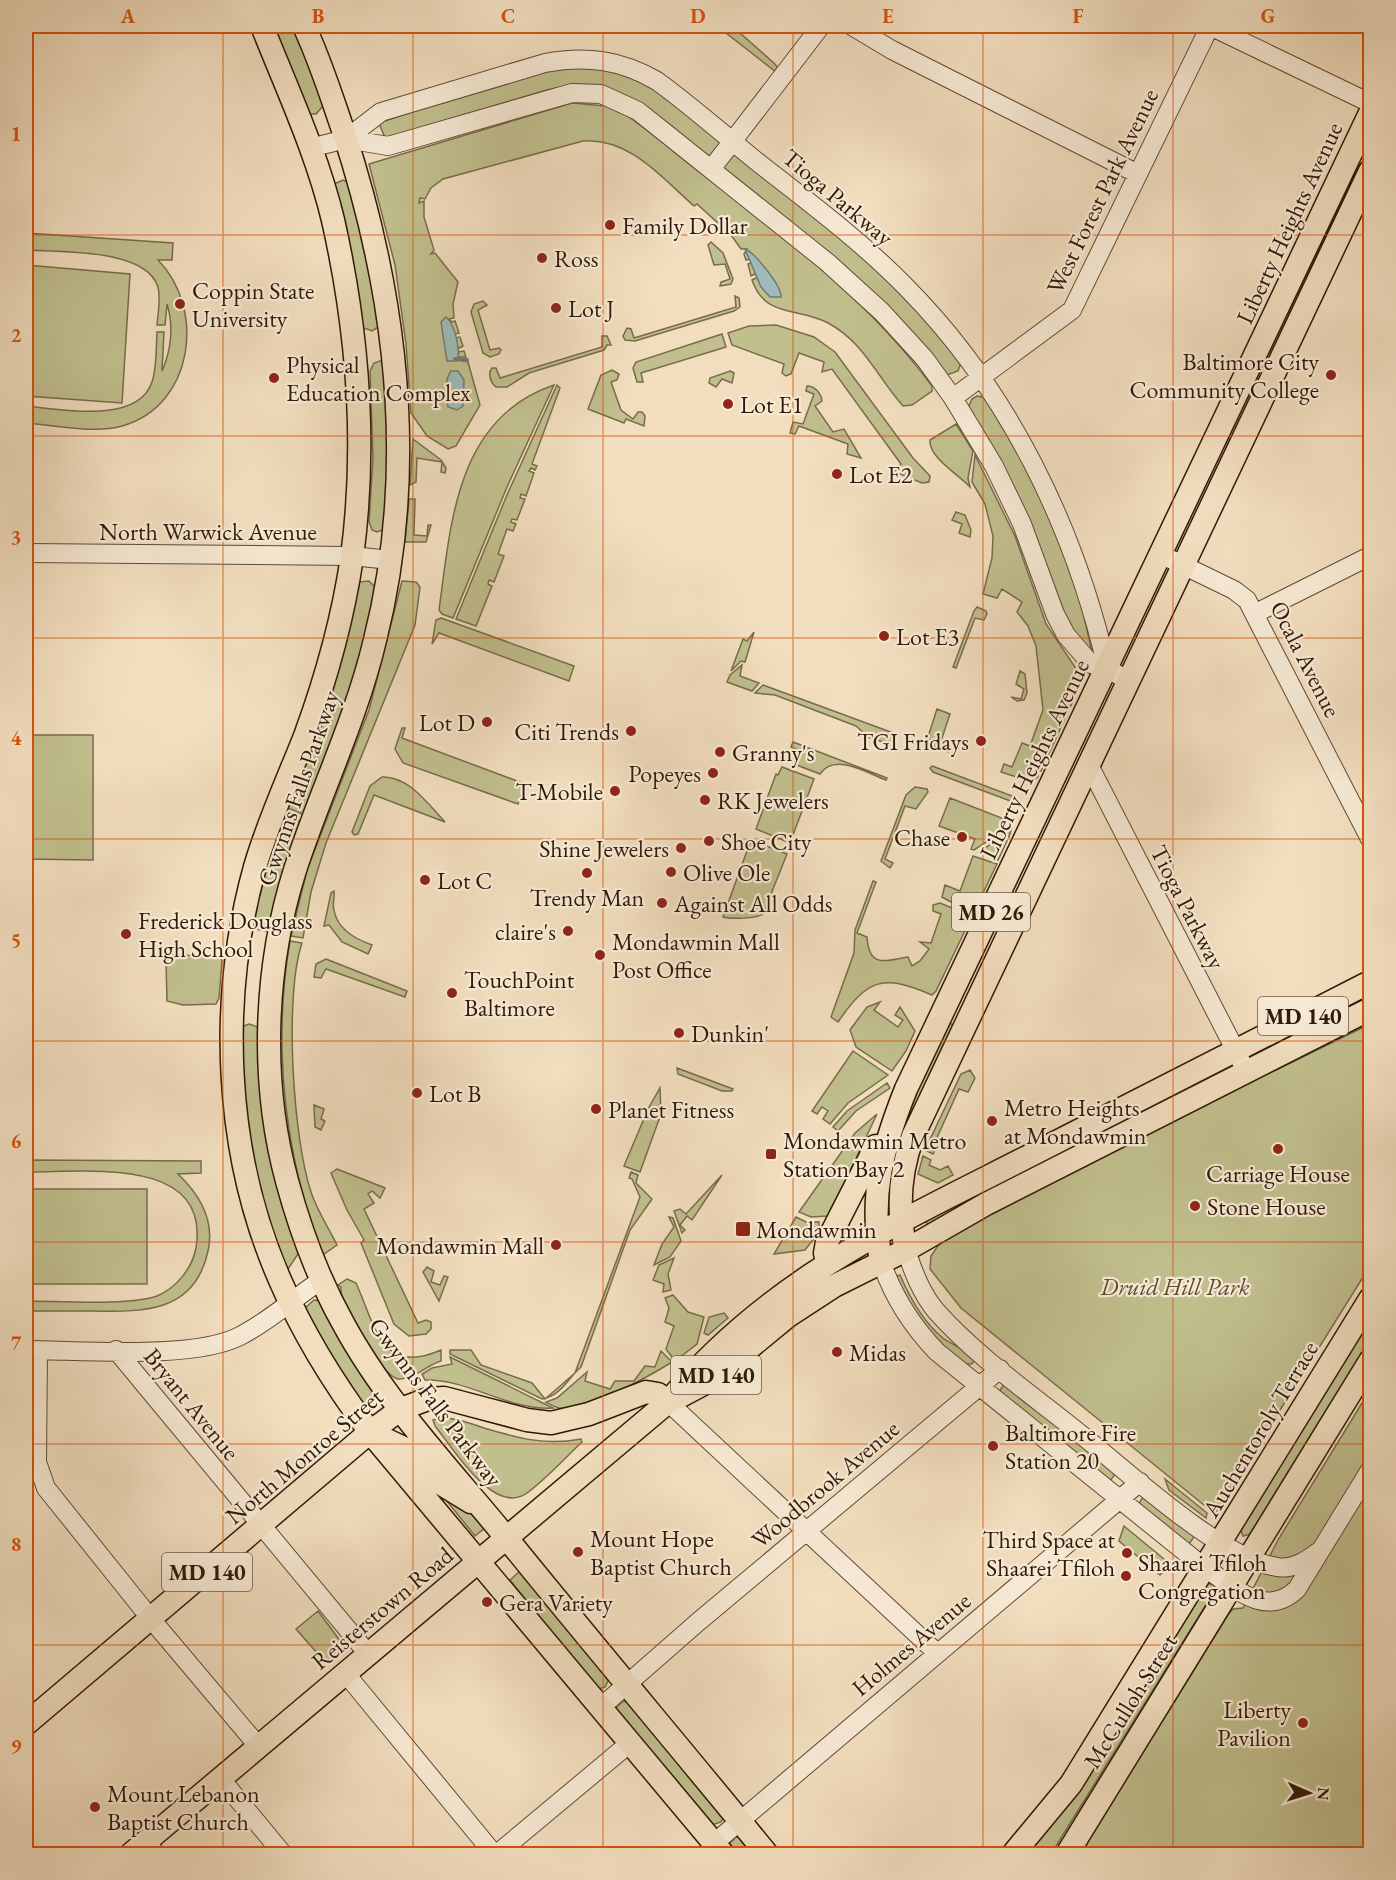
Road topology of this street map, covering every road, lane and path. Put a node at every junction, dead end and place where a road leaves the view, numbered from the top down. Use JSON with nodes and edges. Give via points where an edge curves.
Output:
{"nodes":[{"id":1,"x":261,"y":26,"type":"edge"},
{"id":2,"x":304,"y":26,"type":"edge"},
{"id":3,"x":821,"y":26,"type":"edge"},
{"id":4,"x":852,"y":26,"type":"edge"},
{"id":5,"x":1210,"y":26,"type":"edge"},
{"id":6,"x":1371,"y":103,"type":"edge"},
{"id":7,"x":1371,"y":113,"type":"edge"},
{"id":8,"x":346,"y":140,"type":"junction"},
{"id":9,"x":732,"y":141,"type":"junction"},
{"id":10,"x":310,"y":148,"type":"junction"},
{"id":11,"x":712,"y":168,"type":"junction"},
{"id":12,"x":1371,"y":171,"type":"edge"},
{"id":13,"x":1138,"y":174,"type":"junction"},
{"id":14,"x":981,"y":378,"type":"junction"},
{"id":15,"x":953,"y":398,"type":"junction"},
{"id":16,"x":26,"y":553,"type":"edge"},
{"id":17,"x":1162,"y":555,"type":"junction"},
{"id":18,"x":352,"y":556,"type":"junction"},
{"id":19,"x":1371,"y":556,"type":"edge"},
{"id":20,"x":390,"y":560,"type":"junction"},
{"id":21,"x":1183,"y":565,"type":"junction"},
{"id":22,"x":1256,"y":614,"type":"junction"},
{"id":23,"x":1107,"y":668,"type":"junction"},
{"id":24,"x":1128,"y":681,"type":"junction"},
{"id":25,"x":1089,"y":765,"type":"junction"},
{"id":26,"x":1371,"y":839,"type":"edge"},
{"id":27,"x":1371,"y":982,"type":"edge"},
{"id":28,"x":1371,"y":1009,"type":"edge"},
{"id":29,"x":1235,"y":1051,"type":"junction"},
{"id":30,"x":1246,"y":1071,"type":"junction"},
{"id":31,"x":906,"y":1089,"type":"junction"},
{"id":32,"x":900,"y":1221,"type":"junction"},
{"id":33,"x":876,"y":1233,"type":"junction"},
{"id":34,"x":906,"y":1250,"type":"junction"},
{"id":35,"x":827,"y":1262,"type":"junction"},
{"id":36,"x":881,"y":1262,"type":"junction"},
{"id":37,"x":323,"y":1279,"type":"junction"},
{"id":38,"x":1371,"y":1299,"type":"edge"},
{"id":39,"x":290,"y":1301,"type":"junction"},
{"id":40,"x":32,"y":1350,"type":"edge"},
{"id":41,"x":117,"y":1350,"type":"junction"},
{"id":42,"x":1371,"y":1361,"type":"edge"},
{"id":43,"x":1000,"y":1369,"type":"junction"},
{"id":44,"x":977,"y":1386,"type":"junction"},
{"id":45,"x":668,"y":1402,"type":"junction"},
{"id":46,"x":401,"y":1409,"type":"junction"},
{"id":47,"x":370,"y":1432,"type":"junction"},
{"id":48,"x":1371,"y":1470,"type":"edge"},
{"id":49,"x":1140,"y":1482,"type":"junction"},
{"id":50,"x":1119,"y":1499,"type":"junction"},
{"id":51,"x":481,"y":1506,"type":"junction"},
{"id":52,"x":262,"y":1527,"type":"junction"},
{"id":53,"x":807,"y":1532,"type":"junction"},
{"id":54,"x":507,"y":1539,"type":"junction"},
{"id":55,"x":1221,"y":1544,"type":"junction"},
{"id":56,"x":1324,"y":1547,"type":"junction"},
{"id":57,"x":1251,"y":1558,"type":"junction"},
{"id":58,"x":479,"y":1562,"type":"junction"},
{"id":59,"x":1205,"y":1568,"type":"junction"},
{"id":60,"x":1233,"y":1587,"type":"junction"},
{"id":61,"x":151,"y":1619,"type":"junction"},
{"id":62,"x":937,"y":1653,"type":"junction"},
{"id":63,"x":369,"y":1654,"type":"junction"},
{"id":64,"x":346,"y":1674,"type":"junction"},
{"id":65,"x":626,"y":1685,"type":"junction"},
{"id":66,"x":601,"y":1707,"type":"junction"},
{"id":67,"x":26,"y":1724,"type":"edge"},
{"id":68,"x":630,"y":1743,"type":"junction"},
{"id":69,"x":259,"y":1747,"type":"junction"},
{"id":70,"x":221,"y":1779,"type":"junction"},
{"id":71,"x":739,"y":1820,"type":"junction"},
{"id":72,"x":718,"y":1849,"type":"edge"},
{"id":73,"x":145,"y":1850,"type":"edge"},
{"id":74,"x":283,"y":1854,"type":"edge"},
{"id":75,"x":496,"y":1854,"type":"edge"},
{"id":76,"x":767,"y":1854,"type":"edge"},
{"id":77,"x":1013,"y":1854,"type":"edge"},
{"id":78,"x":1067,"y":1854,"type":"edge"}],
"edges":[{"from":1,"to":10,"type":"main road","name":"Gwynns Falls Parkway"},
{"from":2,"to":8,"type":"main road","name":"Gwynns Falls Parkway"},
{"from":3,"to":9,"type":"street"},
{"from":4,"to":13,"type":"street"},
{"from":5,"to":6,"type":"street"},
{"from":5,"to":13,"type":"street","name":"West Forest Park Avenue"},
{"from":7,"to":17,"type":"main road","name":"Liberty Heights Avenue","number":"MD 26"},
{"from":8,"to":9,"type":"street","name":"Tioga Parkway","via":[[381,112],[546,63],[587,58],[624,65],[657,81]]},
{"from":8,"to":10,"type":"street","name":"Tioga Parkway"},
{"from":8,"to":11,"type":"street","name":"Tioga Parkway","via":[[388,146],[555,96],[593,94],[614,98],[638,111]]},
{"from":8,"to":20,"type":"main road","name":"Gwynns Falls Parkway","via":[[378,256],[393,346],[399,447]]},
{"from":9,"to":11,"type":"street"},
{"from":9,"to":14,"type":"street","name":"Tioga Parkway","via":[[848,233],[899,280],[956,342]]},
{"from":10,"to":18,"type":"main road","name":"Gwynns Falls Parkway","via":[[333,219],[356,352],[360,448]]},
{"from":11,"to":15,"type":"street","name":"Tioga Parkway","via":[[882,312],[925,359]]},
{"from":12,"to":21,"type":"main road","number":"MD 26"},
{"from":13,"to":14,"type":"street","name":"West Forest Park Avenue","via":[[1072,310]]},
{"from":14,"to":15,"type":"street","name":"West Forest Park Avenue"},
{"from":14,"to":23,"type":"street","name":"Tioga Parkway","via":[[1027,449],[1046,487],[1075,560]]},
{"from":15,"to":23,"type":"street","name":"Tioga Parkway","via":[[1009,494],[1066,635],[1090,664]]},
{"from":16,"to":18,"type":"street","name":"North Warwick Avenue"},
{"from":17,"to":21,"type":"street","name":"Ocala Avenue"},
{"from":17,"to":23,"type":"main road","name":"Liberty Heights Avenue","number":"MD 26"},
{"from":18,"to":20,"type":"street","name":"North Warwick Avenue"},
{"from":18,"to":39,"type":"main road","name":"Gwynns Falls Parkway","via":[[329,660],[255,868],[238,949],[232,1061],[240,1148],[265,1242]]},
{"from":19,"to":22,"type":"street"},
{"from":20,"to":37,"type":"main road","name":"Gwynns Falls Parkway","via":[[374,646],[341,749],[293,876],[274,970],[271,1061],[277,1138],[291,1194]]},
{"from":21,"to":22,"type":"street","name":"Ocala Avenue","via":[[1234,590]]},
{"from":21,"to":24,"type":"main road","number":"MD 26"},
{"from":22,"to":26,"type":"street","name":"Ocala Avenue"},
{"from":23,"to":24,"type":"street","name":"Tioga Parkway"},
{"from":23,"to":31,"type":"main road","name":"Liberty Heights Avenue","number":"MD 26"},
{"from":24,"to":25,"type":"main road","number":"MD 26"},
{"from":25,"to":29,"type":"street","name":"Tioga Parkway"},
{"from":25,"to":32,"type":"main road","number":"MD 26","via":[[914,1136],[902,1177]]},
{"from":27,"to":29,"type":"main road","number":"MD 140"},
{"from":28,"to":30,"type":"main road","name":"Reisterstown Road","number":"MD 140"},
{"from":29,"to":30,"type":"street","name":"Tioga Parkway"},
{"from":29,"to":32,"type":"main road","number":"MD 140"},
{"from":30,"to":34,"type":"main road","name":"Reisterstown Road","number":"MD 140","via":[[986,1204]]},
{"from":31,"to":33,"type":"main road","name":"Liberty Heights Avenue","number":"MD 26","via":[[879,1167]]},
{"from":31,"to":35,"type":"main road","via":[[827,1242]]},
{"from":32,"to":33,"type":"main road","number":"MD 140"},
{"from":32,"to":34,"type":"main road","number":"MD 26"},
{"from":33,"to":35,"type":"main road","number":"MD 140"},
{"from":33,"to":36,"type":"main road","name":"Liberty Heights Avenue","number":"MD 26"},
{"from":34,"to":36,"type":"main road","name":"Reisterstown Road","number":"MD 140"},
{"from":34,"to":43,"type":"street","via":[[919,1284],[935,1309]]},
{"from":35,"to":45,"type":"main road","name":"Reisterstown Road","number":"MD 140","via":[[775,1299],[695,1370]]},
{"from":36,"to":44,"type":"street","name":"Liberty Heights Avenue","via":[[911,1323],[937,1352]]},
{"from":36,"to":45,"type":"main road","name":"Reisterstown Road","number":"MD 140","via":[[813,1299],[710,1381]]},
{"from":37,"to":39,"type":"street"},
{"from":37,"to":46,"type":"main road","name":"Gwynns Falls Parkway","via":[[342,1322]]},
{"from":38,"to":55,"type":"main road","name":"Auchentoroly Terrace"},
{"from":39,"to":41,"type":"street","via":[[254,1328],[224,1343],[183,1349]]},
{"from":39,"to":47,"type":"main road","name":"Gwynns Falls Parkway","via":[[342,1394]]},
{"from":40,"to":41,"type":"street"},
{"from":40,"to":61,"type":"street","via":[[41,1478],[55,1501]]},
{"from":41,"to":52,"type":"street","name":"Bryant Avenue"},
{"from":42,"to":57,"type":"main road","name":"McCulloh Street"},
{"from":43,"to":44,"type":"street","name":"Woodbrook Avenue"},
{"from":43,"to":49,"type":"street"},
{"from":44,"to":50,"type":"street","name":"Liberty Heights Avenue"},
{"from":44,"to":53,"type":"street","name":"Woodbrook Avenue"},
{"from":45,"to":46,"type":"main road","name":"North Monroe Street","number":"MD 140","via":[[658,1394],[646,1392],[574,1419],[551,1423],[444,1398],[415,1402]]},
{"from":45,"to":53,"type":"street"},
{"from":45,"to":54,"type":"main road","name":"Reisterstown Road","number":"MD 140"},
{"from":46,"to":47,"type":"main road","name":"North Monroe Street","number":"MD 140"},
{"from":46,"to":51,"type":"main road","name":"Gwynns Falls Parkway"},
{"from":47,"to":51,"type":"main road","via":[[408,1450],[450,1491]]},
{"from":47,"to":52,"type":"main road","name":"North Monroe Street","number":"MD 140"},
{"from":47,"to":58,"type":"main road","name":"Gwynns Falls Parkway"},
{"from":48,"to":56,"type":"street","name":"Liberty Heights Avenue"},
{"from":49,"to":50,"type":"street","name":"Holmes Avenue"},
{"from":49,"to":55,"type":"street"},
{"from":50,"to":59,"type":"street","name":"Liberty Heights Avenue"},
{"from":50,"to":62,"type":"street","name":"Holmes Avenue"},
{"from":51,"to":54,"type":"main road","name":"Gwynns Falls Parkway"},
{"from":52,"to":61,"type":"main road","name":"North Monroe Street","number":"MD 140"},
{"from":52,"to":63,"type":"street","name":"Bryant Avenue"},
{"from":53,"to":62,"type":"street"},
{"from":53,"to":65,"type":"street","name":"Woodbrook Avenue"},
{"from":54,"to":58,"type":"main road","name":"Reisterstown Road","number":"MD 140"},
{"from":54,"to":65,"type":"main road","name":"Gwynns Falls Parkway"},
{"from":55,"to":57,"type":"street"},
{"from":55,"to":59,"type":"main road","name":"Auchentoroly Terrace"},
{"from":56,"to":57,"type":"street","via":[[1290,1567],[1272,1566]]},
{"from":56,"to":60,"type":"street","name":"Liberty Heights Avenue","via":[[1300,1585],[1284,1599],[1256,1601]]},
{"from":57,"to":60,"type":"main road","name":"McCulloh Street"},
{"from":58,"to":63,"type":"main road","name":"Reisterstown Road","number":"MD 140"},
{"from":58,"to":66,"type":"main road","name":"Gwynns Falls Parkway"},
{"from":59,"to":60,"type":"street","name":"Liberty Heights Avenue"},
{"from":59,"to":77,"type":"main road","name":"Auchentoroly Terrace","via":[[1071,1784]]},
{"from":60,"to":78,"type":"main road","name":"McCulloh Street"},
{"from":61,"to":67,"type":"main road","name":"North Monroe Street","number":"MD 140"},
{"from":61,"to":69,"type":"street"},
{"from":62,"to":71,"type":"street","name":"Holmes Avenue"},
{"from":63,"to":64,"type":"main road","name":"Reisterstown Road","number":"MD 140"},
{"from":64,"to":69,"type":"main road","name":"Reisterstown Road","number":"MD 140"},
{"from":64,"to":75,"type":"street"},
{"from":65,"to":66,"type":"street","name":"Woodbrook Avenue"},
{"from":65,"to":71,"type":"main road","name":"Gwynns Falls Parkway"},
{"from":66,"to":68,"type":"main road","name":"Gwynns Falls Parkway"},
{"from":68,"to":72,"type":"main road","name":"Gwynns Falls Parkway"},
{"from":68,"to":75,"type":"street"},
{"from":69,"to":70,"type":"main road","name":"Reisterstown Road","number":"MD 140"},
{"from":70,"to":73,"type":"main road","name":"Reisterstown Road","number":"MD 140"},
{"from":70,"to":74,"type":"street"},
{"from":71,"to":72,"type":"street","name":"Holmes Avenue"},
{"from":71,"to":76,"type":"main road","name":"Gwynns Falls Parkway"}]}
